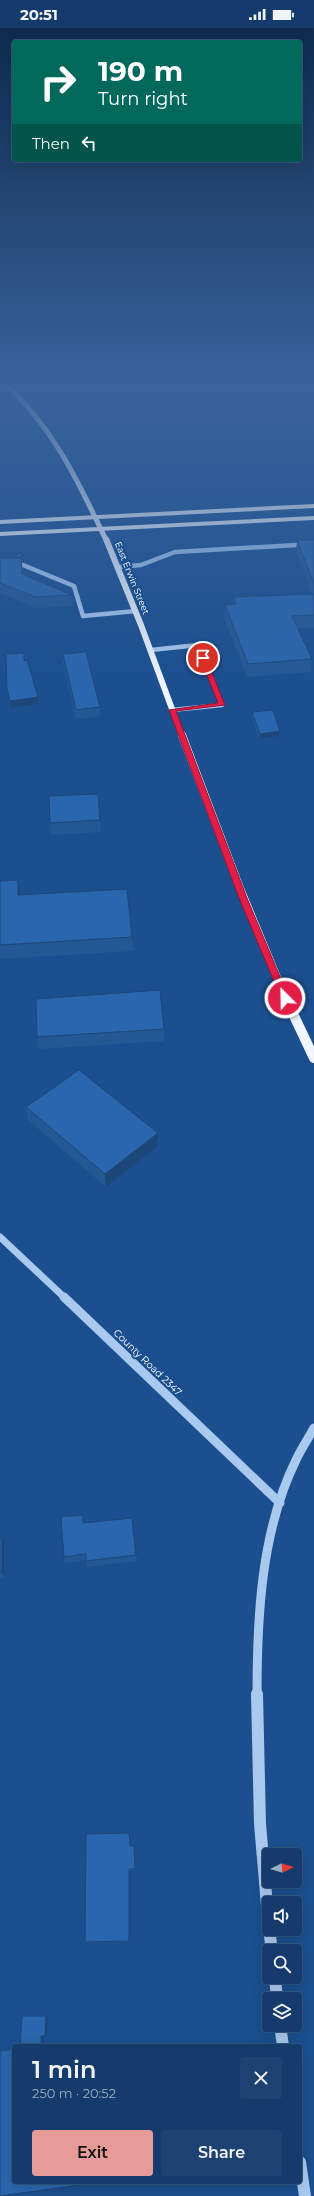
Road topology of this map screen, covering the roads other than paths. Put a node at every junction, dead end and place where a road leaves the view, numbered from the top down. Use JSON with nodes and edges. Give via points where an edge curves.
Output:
{"nodes":[{"id":1,"x":79,"y":485,"type":"edge"},
{"id":2,"x":314,"y":506,"type":"edge"},
{"id":3,"x":96,"y":517,"type":"junction"},
{"id":4,"x":313,"y":520,"type":"edge"},
{"id":5,"x":0,"y":522,"type":"edge"},
{"id":6,"x":102,"y":529,"type":"junction"},
{"id":7,"x":0,"y":534,"type":"edge"},
{"id":8,"x":314,"y":544,"type":"edge"},
{"id":9,"x":0,"y":566,"type":"edge"},
{"id":10,"x":118,"y":568,"type":"junction"},
{"id":11,"x":136,"y":611,"type":"junction"},
{"id":12,"x":151,"y":650,"type":"junction"},
{"id":13,"x":172,"y":710,"type":"junction"},
{"id":14,"x":314,"y":1058,"type":"edge"},
{"id":15,"x":0,"y":1237,"type":"edge"},
{"id":16,"x":314,"y":1428,"type":"edge"},
{"id":17,"x":280,"y":1503,"type":"junction"},
{"id":18,"x":266,"y":1896,"type":"edge"},
{"id":19,"x":281,"y":2032,"type":"edge"},
{"id":20,"x":283,"y":2044,"type":"edge"},
{"id":21,"x":302,"y":2176,"type":"edge"},
{"id":22,"x":305,"y":2196,"type":"edge"}],
"edges":[{"from":1,"to":3,"type":"main road","name":"East Erwin Street"},
{"from":2,"to":3,"type":"highway"},
{"from":3,"to":5,"type":"highway"},
{"from":3,"to":6,"type":"main road","name":"East Erwin Street"},
{"from":4,"to":6,"type":"highway"},
{"from":6,"to":7,"type":"highway"},
{"from":6,"to":10,"type":"main road","name":"East Erwin Street"},
{"from":8,"to":10,"type":"street","via":[[175,552],[141,565]]},
{"from":9,"to":11,"type":"street","via":[[23,565],[74,586],[83,616]]},
{"from":10,"to":11,"type":"main road","name":"East Erwin Street"},
{"from":11,"to":12,"type":"main road","name":"East Erwin Street"},
{"from":12,"to":13,"type":"main road","name":"East Erwin Street"},
{"from":12,"to":13,"type":"street","via":[[198,645],[222,705]]},
{"from":13,"to":14,"type":"main road","name":"East Erwin Street","via":[[262,945]]},
{"from":15,"to":17,"type":"street","name":"County Road 2347"},
{"from":16,"to":17,"type":"street","via":[[292,1470]]},
{"from":17,"to":18,"type":"street","via":[[262,1584],[256,1699],[259,1831]]},
{"from":19,"to":20,"type":"street"},
{"from":21,"to":22,"type":"street"}]}
